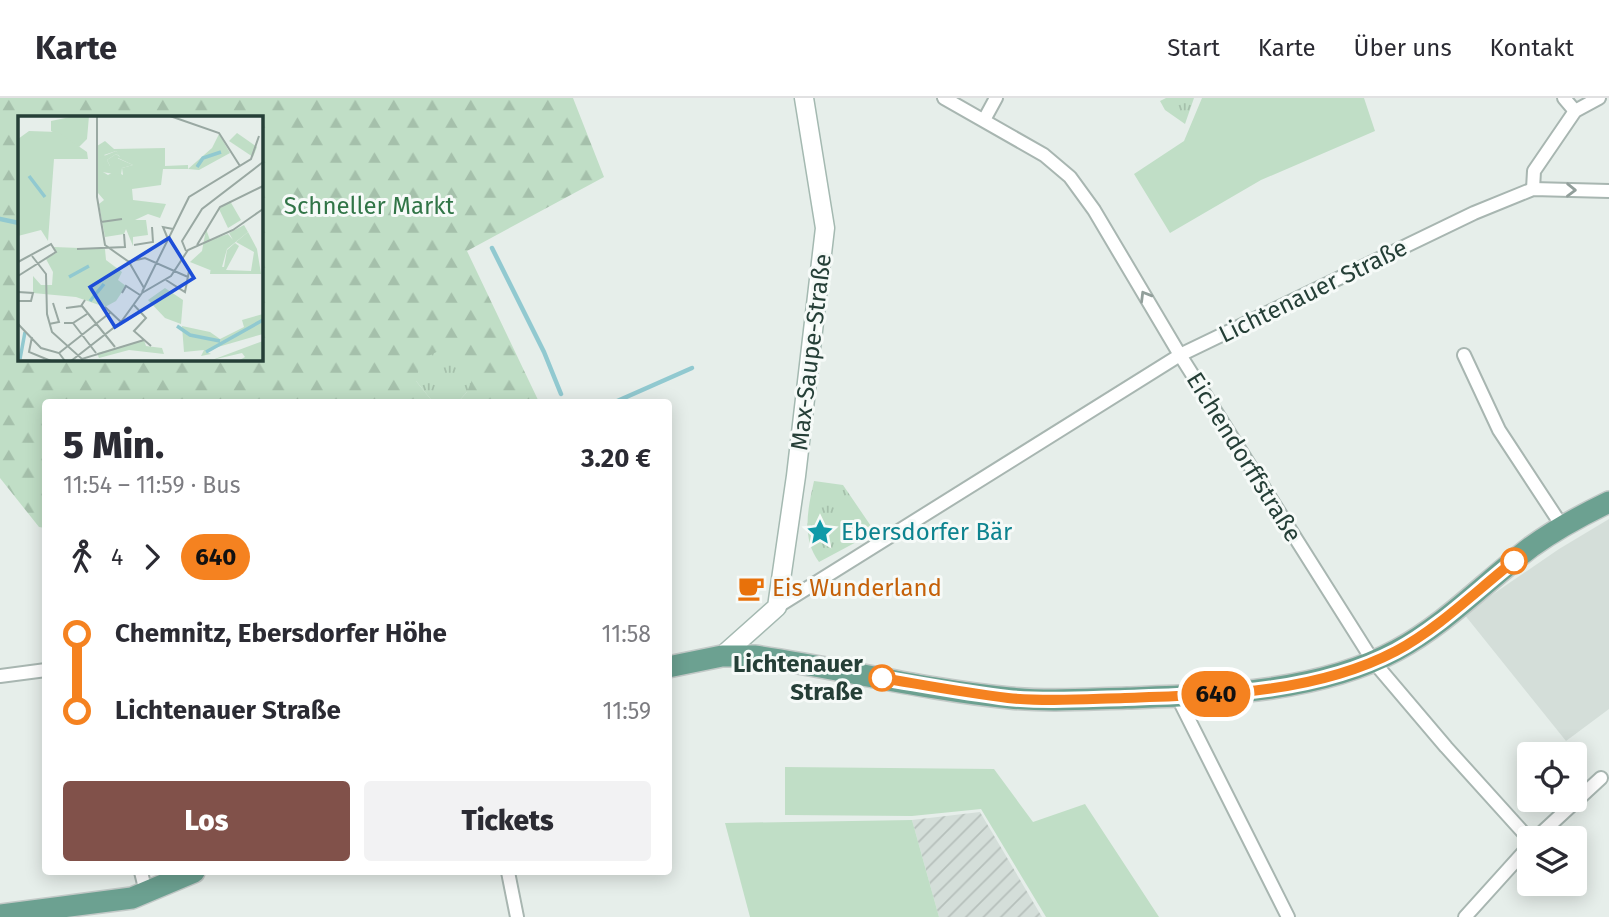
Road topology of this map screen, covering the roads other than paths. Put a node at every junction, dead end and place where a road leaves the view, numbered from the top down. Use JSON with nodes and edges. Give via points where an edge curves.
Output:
{"nodes":[{"id":1,"x":804,"y":98,"type":"edge"},
{"id":2,"x":944,"y":98,"type":"edge"},
{"id":3,"x":996,"y":98,"type":"edge"},
{"id":4,"x":1564,"y":98,"type":"edge"},
{"id":5,"x":1599,"y":98,"type":"edge"},
{"id":6,"x":1575,"y":111,"type":"junction"},
{"id":7,"x":984,"y":120,"type":"junction"},
{"id":8,"x":1533,"y":189,"type":"junction"},
{"id":9,"x":1609,"y":191,"type":"edge"},
{"id":10,"x":1180,"y":355,"type":"junction"},
{"id":11,"x":1464,"y":355,"type":"dead end"},
{"id":12,"x":1609,"y":502,"type":"edge"},
{"id":13,"x":1562,"y":526,"type":"junction"},
{"id":14,"x":777,"y":607,"type":"junction"},
{"id":15,"x":722,"y":656,"type":"junction"},
{"id":16,"x":1373,"y":661,"type":"junction"},
{"id":17,"x":672,"y":666,"type":"edge"},
{"id":18,"x":42,"y":671,"type":"edge"},
{"id":19,"x":0,"y":677,"type":"edge"},
{"id":20,"x":1177,"y":696,"type":"junction"},
{"id":21,"x":1601,"y":778,"type":"dead end"},
{"id":22,"x":1549,"y":826,"type":"edge"},
{"id":23,"x":1517,"y":827,"type":"edge"},
{"id":24,"x":1517,"y":857,"type":"edge"},
{"id":25,"x":179,"y":875,"type":"edge"},
{"id":26,"x":509,"y":875,"type":"edge"},
{"id":27,"x":144,"y":882,"type":"edge"},
{"id":28,"x":0,"y":915,"type":"edge"},
{"id":29,"x":517,"y":917,"type":"edge"},
{"id":30,"x":1289,"y":917,"type":"edge"},
{"id":31,"x":1465,"y":917,"type":"edge"}],
"edges":[{"from":1,"to":14,"type":"street","name":"Max-Saupe-Straße","via":[[825,228]]},
{"from":2,"to":7,"type":"street","name":"Eichendorffstraße"},
{"from":3,"to":7,"type":"street"},
{"from":4,"to":6,"type":"street"},
{"from":5,"to":6,"type":"street"},
{"from":6,"to":8,"type":"street","via":[[1534,171]]},
{"from":10,"to":7,"type":"street","name":"Eichendorffstraße","one_way":true,"via":[[1070,177],[1044,155]]},
{"from":8,"to":9,"type":"street","one_way":true},
{"from":8,"to":10,"type":"street","name":"Lichtenauer Straße"},
{"from":10,"to":14,"type":"street","name":"Lichtenauer Straße"},
{"from":10,"to":16,"type":"street","name":"Eichendorffstraße"},
{"from":11,"to":13,"type":"street","via":[[1499,430]]},
{"from":12,"to":13,"type":"main road"},
{"from":13,"to":16,"type":"main road","via":[[1425,632]]},
{"from":14,"to":15,"type":"street","name":"Lichtenauer Straße"},
{"from":15,"to":17,"type":"main road"},
{"from":15,"to":20,"type":"main road","via":[[767,658],[1009,698]]},
{"from":16,"to":20,"type":"main road","via":[[1296,683]]},
{"from":16,"to":23,"type":"street","name":"Eichendorffstraße"},
{"from":18,"to":19,"type":"street"},
{"from":20,"to":30,"type":"street"},
{"from":21,"to":22,"type":"street"},
{"from":24,"to":31,"type":"street"},
{"from":25,"to":27,"type":"main road"},
{"from":26,"to":29,"type":"street"},
{"from":27,"to":28,"type":"main road","via":[[132,898]]}]}
